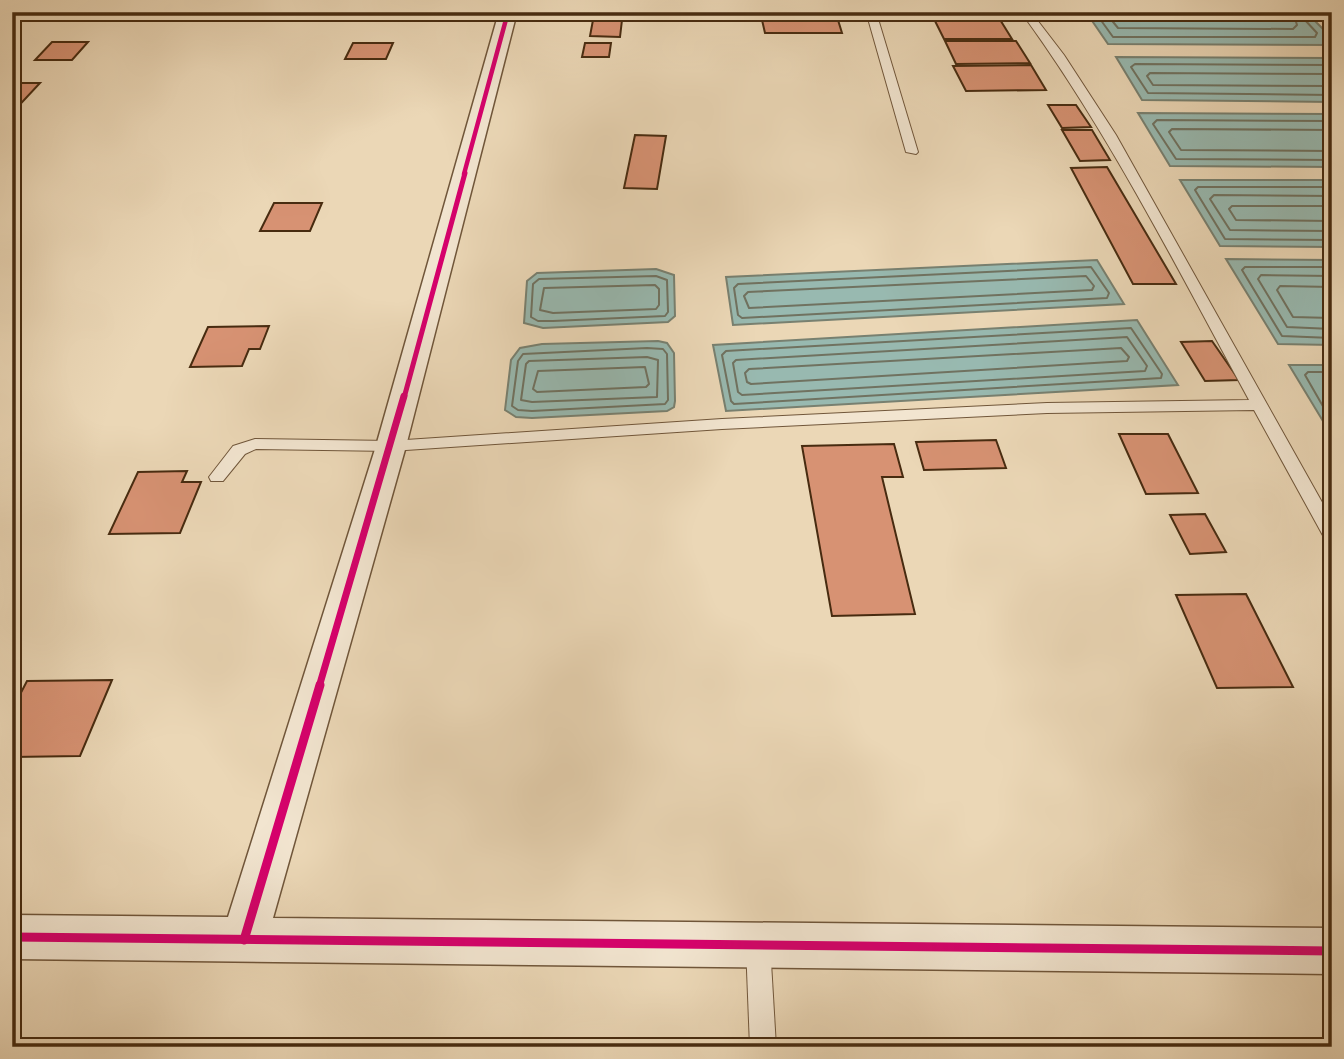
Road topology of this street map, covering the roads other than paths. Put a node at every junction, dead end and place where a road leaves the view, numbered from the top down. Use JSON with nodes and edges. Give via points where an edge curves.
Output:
{"nodes":[{"id":1,"x":508,"y":12,"type":"edge"},
{"id":2,"x":750,"y":12,"type":"edge"},
{"id":3,"x":870,"y":12,"type":"edge"},
{"id":4,"x":1026,"y":12,"type":"edge"},
{"id":5,"x":912,"y":152,"type":"dead end"},
{"id":6,"x":1259,"y":405,"type":"junction"},
{"id":7,"x":391,"y":446,"type":"junction"},
{"id":8,"x":217,"y":477,"type":"dead end"},
{"id":9,"x":1332,"y":536,"type":"edge"},
{"id":10,"x":12,"y":937,"type":"edge"},
{"id":11,"x":244,"y":940,"type":"junction"},
{"id":12,"x":758,"y":945,"type":"junction"},
{"id":13,"x":1332,"y":951,"type":"edge"},
{"id":14,"x":764,"y":1047,"type":"edge"}],
"edges":[{"from":1,"to":7,"type":"street"},
{"from":2,"to":3,"type":"lane"},
{"from":3,"to":5,"type":"lane"},
{"from":4,"to":6,"type":"lane","via":[[1110,135]]},
{"from":6,"to":7,"type":"lane","via":[[1047,408]]},
{"from":6,"to":9,"type":"lane"},
{"from":7,"to":8,"type":"lane","via":[[255,444],[239,450]]},
{"from":7,"to":11,"type":"street"},
{"from":10,"to":11,"type":"street"},
{"from":11,"to":12,"type":"street"},
{"from":12,"to":13,"type":"street"},
{"from":12,"to":14,"type":"lane"}]}
